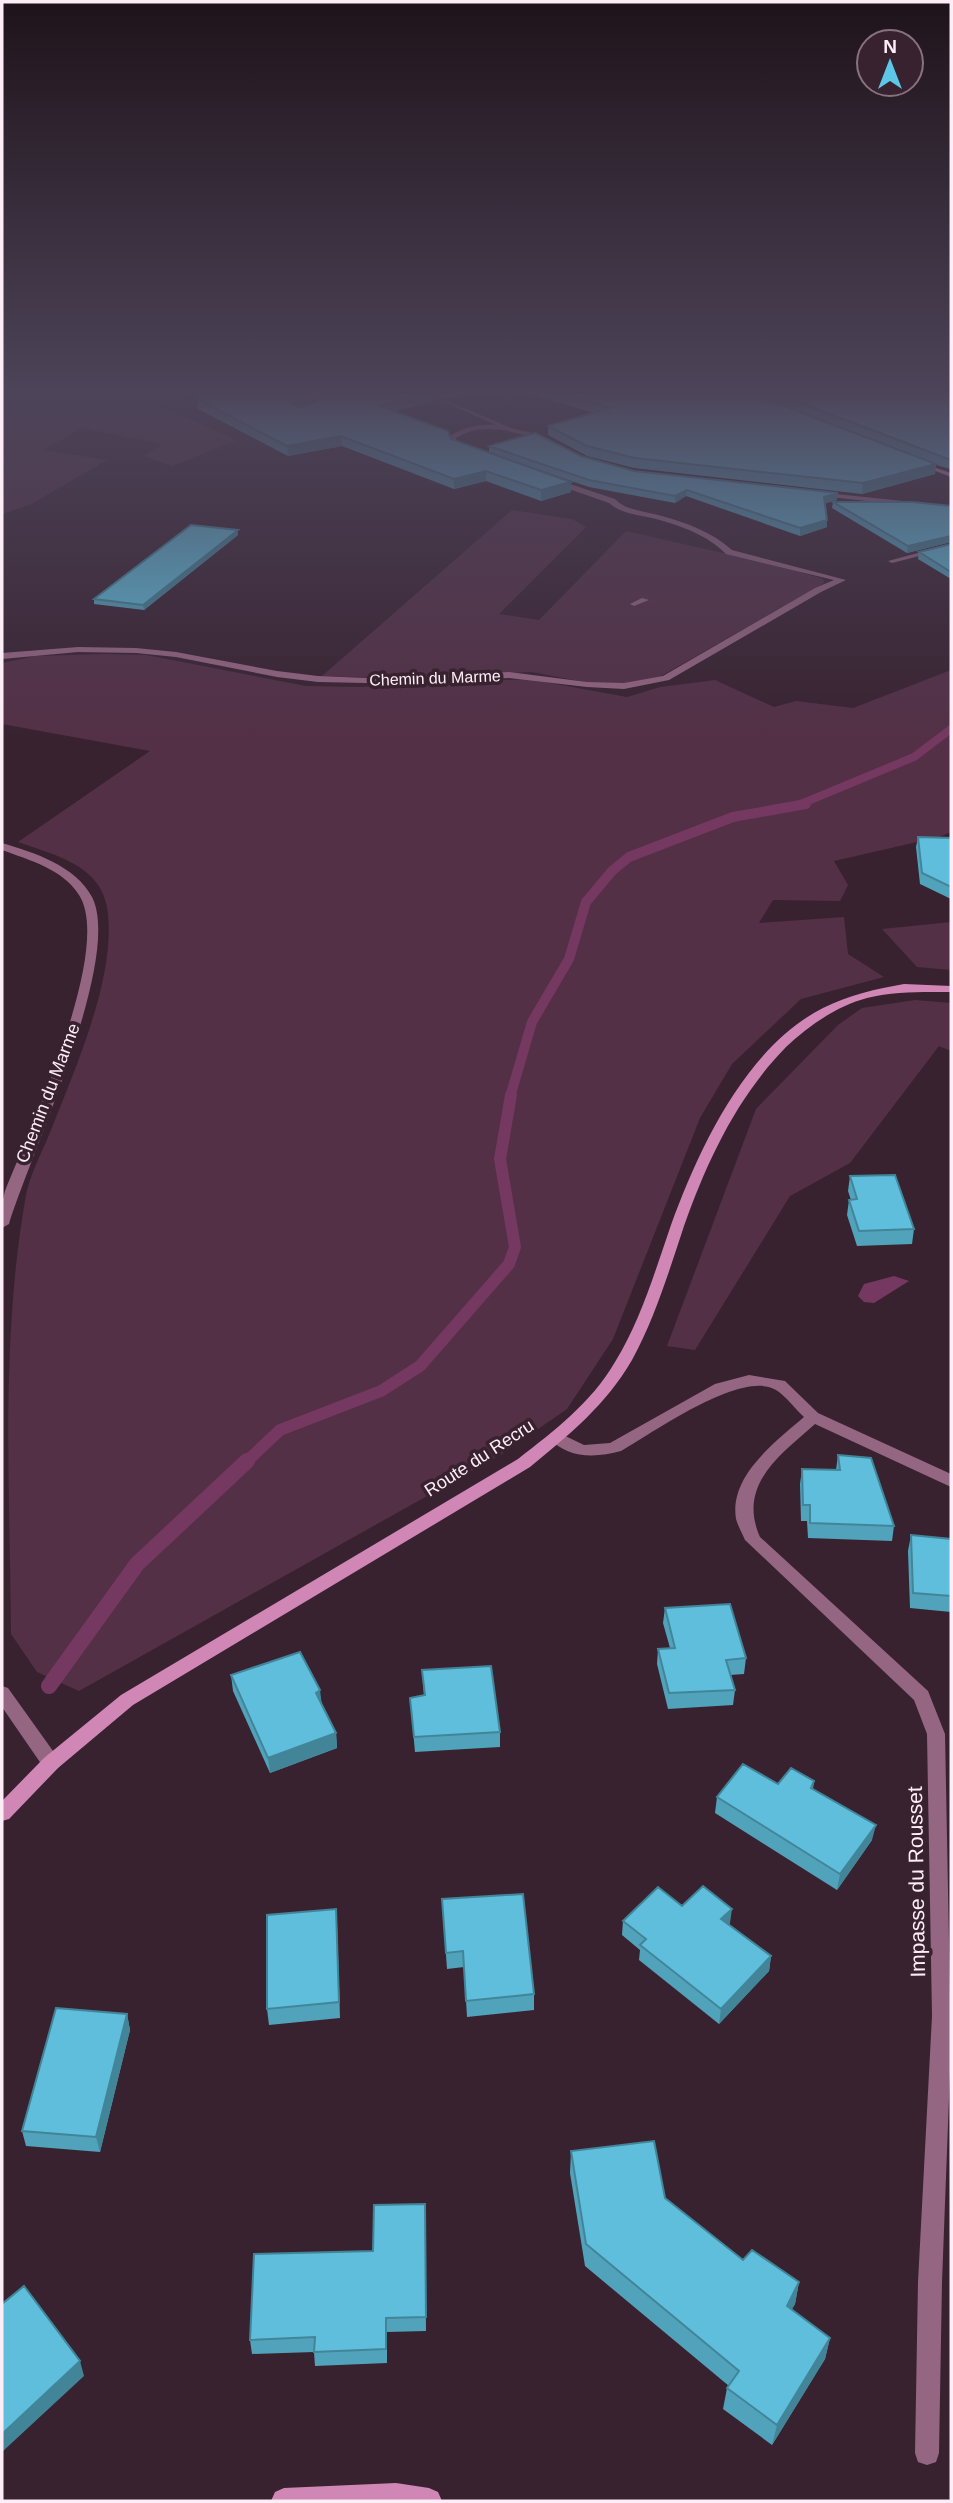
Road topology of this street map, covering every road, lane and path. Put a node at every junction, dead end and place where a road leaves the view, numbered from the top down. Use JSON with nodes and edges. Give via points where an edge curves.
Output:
{"nodes":[{"id":1,"x":618,"y":507,"type":"edge"},
{"id":2,"x":951,"y":546,"type":"edge"},
{"id":3,"x":892,"y":561,"type":"dead end"},
{"id":4,"x":645,"y":600,"type":"dead end"},
{"id":5,"x":634,"y":604,"type":"dead end"},
{"id":6,"x":2,"y":656,"type":"edge"},
{"id":7,"x":2,"y":846,"type":"edge"},
{"id":8,"x":951,"y":989,"type":"edge"},
{"id":9,"x":2,"y":1224,"type":"edge"},
{"id":10,"x":813,"y":1417,"type":"junction"},
{"id":11,"x":556,"y":1437,"type":"junction"},
{"id":12,"x":951,"y":1481,"type":"edge"},
{"id":13,"x":2,"y":1693,"type":"edge"},
{"id":14,"x":51,"y":1763,"type":"junction"},
{"id":15,"x":2,"y":1813,"type":"edge"},
{"id":16,"x":927,"y":2453,"type":"dead end"},
{"id":17,"x":284,"y":2501,"type":"edge"},
{"id":18,"x":429,"y":2501,"type":"edge"}],
"edges":[{"from":1,"to":6,"type":"street","name":"Chemin du Marme","via":[[693,530],[729,552],[842,580],[666,678],[620,689],[506,675],[323,679],[120,649]]},
{"from":2,"to":3,"type":"street"},
{"from":4,"to":5,"type":"street"},
{"from":7,"to":9,"type":"street","name":"Chemin du Marme","via":[[53,866],[74,881],[87,898],[94,929],[93,957],[79,1014],[10,1190]]},
{"from":8,"to":11,"type":"street","name":"Route du Recru","via":[[905,988],[850,998],[830,1006],[778,1046],[737,1100],[698,1173],[642,1320],[610,1383]]},
{"from":10,"to":11,"type":"street","via":[[779,1385],[749,1380],[720,1388],[599,1452],[577,1452]]},
{"from":10,"to":12,"type":"street"},
{"from":10,"to":16,"type":"street","name":"Impasse du Rousset","via":[[764,1462],[750,1482],[744,1498],[745,1529],[922,1696],[936,1734],[942,2016]]},
{"from":11,"to":14,"type":"street","name":"Route du Recru","via":[[524,1463],[127,1700]]},
{"from":13,"to":14,"type":"street"},
{"from":14,"to":15,"type":"street","name":"Route du Recru"},
{"from":17,"to":18,"type":"street","via":[[396,2496]]}]}
